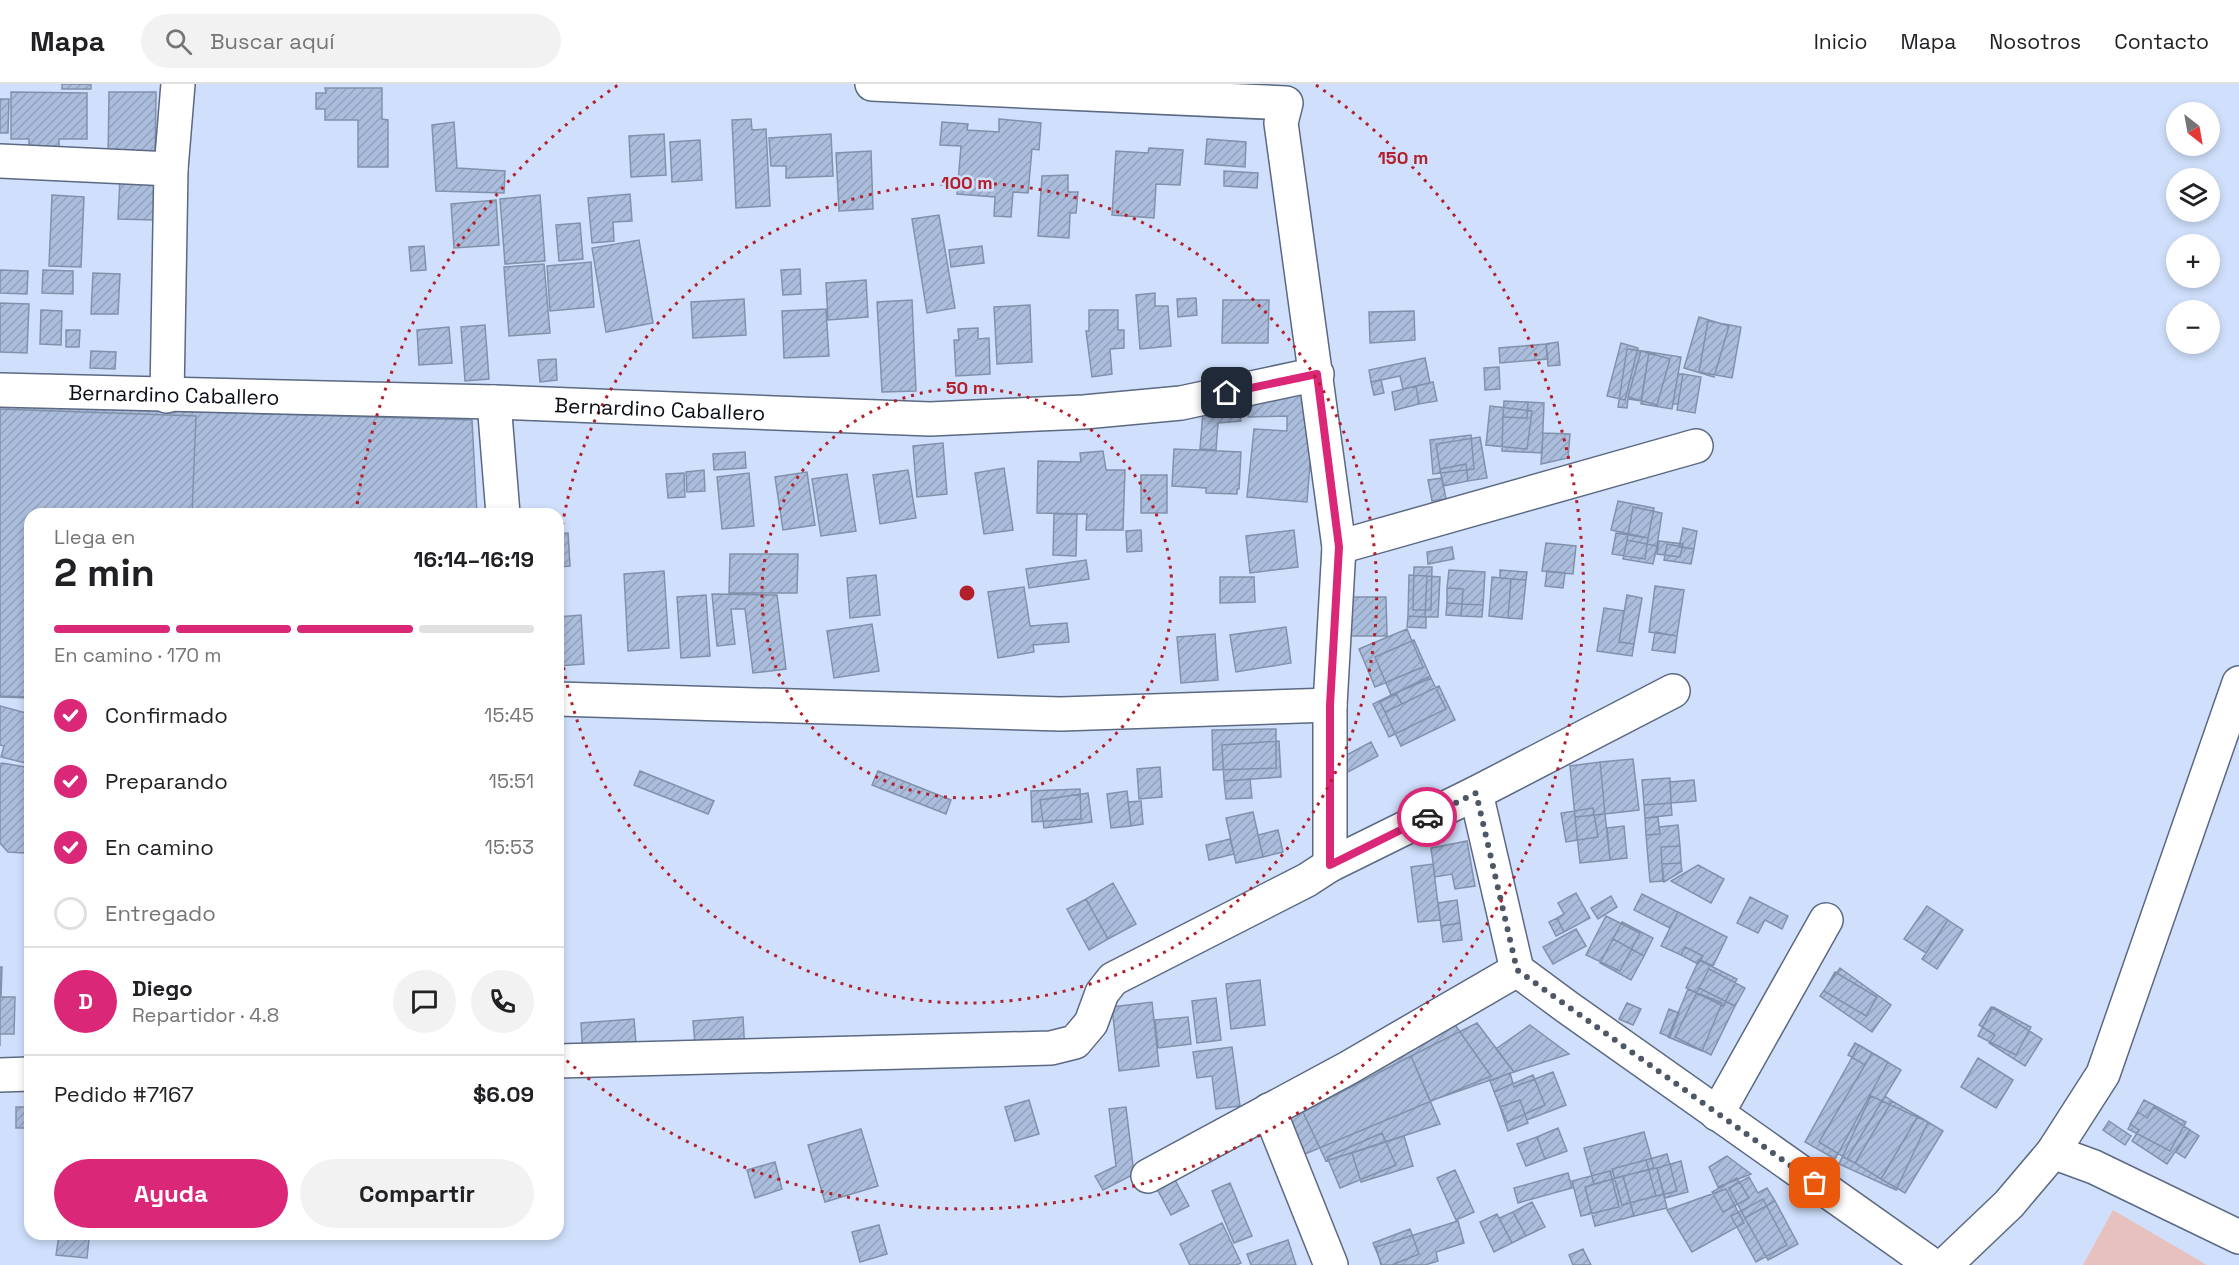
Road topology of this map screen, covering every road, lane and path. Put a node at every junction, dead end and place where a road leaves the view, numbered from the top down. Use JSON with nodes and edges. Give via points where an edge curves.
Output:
{"nodes":[{"id":1,"x":178,"y":84,"type":"edge"},
{"id":2,"x":872,"y":84,"type":"edge"},
{"id":3,"x":1287,"y":94,"type":"edge"},
{"id":4,"x":0,"y":161,"type":"edge"},
{"id":5,"x":171,"y":170,"type":"junction"},
{"id":6,"x":1317,"y":374,"type":"junction"},
{"id":7,"x":0,"y":390,"type":"edge"},
{"id":8,"x":167,"y":396,"type":"junction"},
{"id":9,"x":494,"y":402,"type":"junction"},
{"id":10,"x":1696,"y":446,"type":"dead end"},
{"id":11,"x":503,"y":508,"type":"edge"},
{"id":12,"x":1339,"y":547,"type":"junction"},
{"id":13,"x":2239,"y":683,"type":"edge"},
{"id":14,"x":1673,"y":691,"type":"dead end"},
{"id":15,"x":564,"y":699,"type":"edge"},
{"id":16,"x":1330,"y":705,"type":"junction"},
{"id":17,"x":1476,"y":793,"type":"junction"},
{"id":18,"x":1330,"y":865,"type":"junction"},
{"id":19,"x":1826,"y":920,"type":"dead end"},
{"id":20,"x":1517,"y":970,"type":"junction"},
{"id":21,"x":564,"y":1061,"type":"edge"},
{"id":22,"x":24,"y":1074,"type":"edge"},
{"id":23,"x":0,"y":1075,"type":"edge"},
{"id":24,"x":1269,"y":1110,"type":"junction"},
{"id":25,"x":1717,"y":1114,"type":"junction"},
{"id":26,"x":2053,"y":1152,"type":"junction"},
{"id":27,"x":1148,"y":1176,"type":"dead end"},
{"id":28,"x":2239,"y":1237,"type":"edge"},
{"id":29,"x":1331,"y":1265,"type":"edge"},
{"id":30,"x":1932,"y":1265,"type":"edge"},
{"id":31,"x":1945,"y":1265,"type":"edge"}],
"edges":[{"from":1,"to":5,"type":"street"},
{"from":2,"to":3,"type":"street"},
{"from":3,"to":6,"type":"street","via":[[1281,123]]},
{"from":4,"to":5,"type":"street"},
{"from":5,"to":8,"type":"street"},
{"from":6,"to":9,"type":"street","name":"Bernardino Caballero","via":[[1181,403],[930,419]]},
{"from":6,"to":12,"type":"street"},
{"from":7,"to":8,"type":"street","name":"Bernardino Caballero"},
{"from":8,"to":9,"type":"street","name":"Bernardino Caballero"},
{"from":9,"to":11,"type":"street"},
{"from":10,"to":12,"type":"street"},
{"from":12,"to":16,"type":"street"},
{"from":13,"to":26,"type":"street","via":[[2103,1074]]},
{"from":14,"to":17,"type":"street"},
{"from":15,"to":16,"type":"street","via":[[1061,714]]},
{"from":16,"to":18,"type":"street"},
{"from":17,"to":18,"type":"street"},
{"from":17,"to":20,"type":"street"},
{"from":18,"to":21,"type":"street","via":[[1113,980],[1102,993],[1091,1023],[1074,1042],[1051,1048]]},
{"from":19,"to":25,"type":"street"},
{"from":20,"to":24,"type":"street"},
{"from":20,"to":25,"type":"street"},
{"from":22,"to":23,"type":"street"},
{"from":24,"to":27,"type":"street"},
{"from":24,"to":29,"type":"street"},
{"from":25,"to":30,"type":"street"},
{"from":26,"to":28,"type":"street","via":[[2094,1167]]},
{"from":26,"to":31,"type":"street","via":[[2009,1203]]}]}
